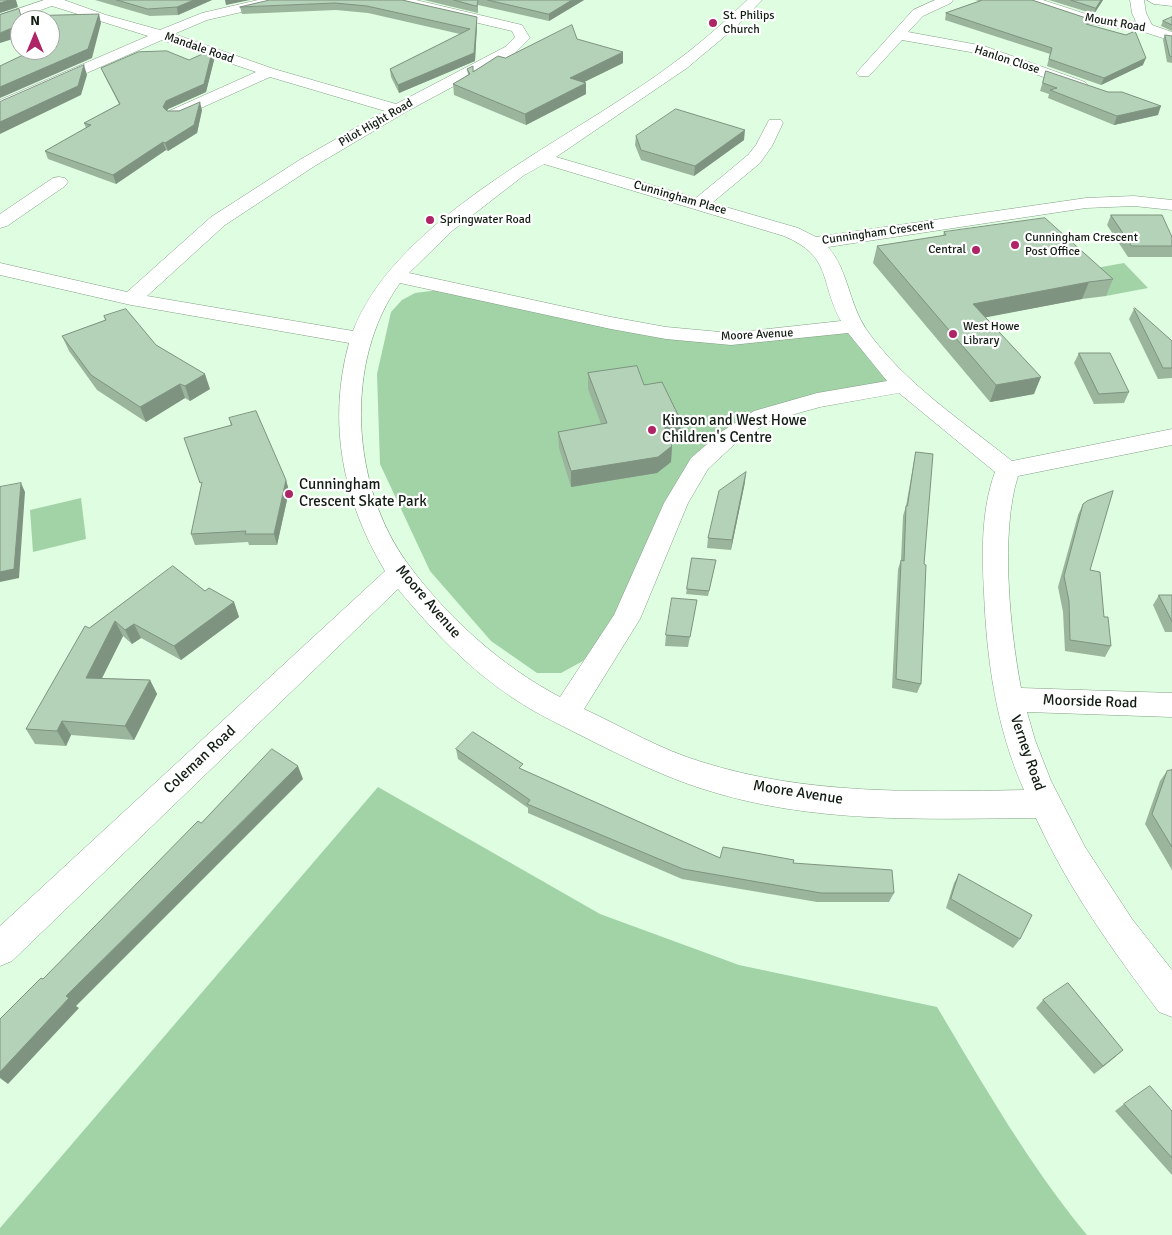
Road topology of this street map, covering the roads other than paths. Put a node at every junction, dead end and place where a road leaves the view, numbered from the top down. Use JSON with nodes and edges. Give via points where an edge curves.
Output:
{"nodes":[{"id":1,"x":276,"y":0,"type":"edge"},
{"id":2,"x":399,"y":0,"type":"edge"},
{"id":3,"x":755,"y":0,"type":"edge"},
{"id":4,"x":946,"y":0,"type":"edge"},
{"id":5,"x":1030,"y":0,"type":"edge"},
{"id":6,"x":1137,"y":0,"type":"edge"},
{"id":7,"x":1154,"y":0,"type":"edge"},
{"id":8,"x":55,"y":1,"type":"edge"},
{"id":9,"x":1172,"y":2,"type":"edge"},
{"id":10,"x":0,"y":20,"type":"edge"},
{"id":11,"x":1146,"y":28,"type":"junction"},
{"id":12,"x":162,"y":35,"type":"junction"},
{"id":13,"x":900,"y":35,"type":"junction"},
{"id":14,"x":1172,"y":37,"type":"edge"},
{"id":15,"x":269,"y":72,"type":"junction"},
{"id":16,"x":864,"y":73,"type":"dead end"},
{"id":17,"x":1094,"y":90,"type":"edge"},
{"id":18,"x":0,"y":106,"type":"edge"},
{"id":19,"x":398,"y":110,"type":"junction"},
{"id":20,"x":175,"y":114,"type":"edge"},
{"id":21,"x":775,"y":122,"type":"dead end"},
{"id":22,"x":543,"y":158,"type":"junction"},
{"id":23,"x":59,"y":182,"type":"dead end"},
{"id":24,"x":700,"y":204,"type":"junction"},
{"id":25,"x":1172,"y":205,"type":"edge"},
{"id":26,"x":0,"y":222,"type":"edge"},
{"id":27,"x":814,"y":243,"type":"junction"},
{"id":28,"x":0,"y":269,"type":"edge"},
{"id":29,"x":395,"y":276,"type":"junction"},
{"id":30,"x":131,"y":299,"type":"junction"},
{"id":31,"x":854,"y":326,"type":"junction"},
{"id":32,"x":360,"y":339,"type":"junction"},
{"id":33,"x":903,"y":385,"type":"junction"},
{"id":34,"x":1172,"y":437,"type":"edge"},
{"id":35,"x":1008,"y":470,"type":"junction"},
{"id":36,"x":400,"y":572,"type":"junction"},
{"id":37,"x":1009,"y":699,"type":"junction"},
{"id":38,"x":1172,"y":705,"type":"edge"},
{"id":39,"x":566,"y":713,"type":"junction"},
{"id":40,"x":1044,"y":804,"type":"junction"},
{"id":41,"x":0,"y":949,"type":"edge"},
{"id":42,"x":1172,"y":999,"type":"edge"}],
"edges":[{"from":1,"to":12,"type":"street","via":[[202,17]]},
{"from":2,"to":19,"type":"street","name":"Pilot Hight Road","via":[[517,28],[523,38],[510,50]]},
{"from":3,"to":22,"type":"street","name":"Moore Avenue","via":[[671,74]]},
{"from":4,"to":13,"type":"street","via":[[918,13]]},
{"from":5,"to":11,"type":"street","name":"Mount Road","via":[[1090,20]]},
{"from":6,"to":11,"type":"street"},
{"from":7,"to":9,"type":"street"},
{"from":8,"to":10,"type":"street","name":"Mandale Road"},
{"from":8,"to":12,"type":"street","name":"Mandale Road"},
{"from":11,"to":14,"type":"street","name":"Mount Road"},
{"from":12,"to":15,"type":"street","name":"Mandale Road"},
{"from":12,"to":18,"type":"street"},
{"from":13,"to":16,"type":"street"},
{"from":13,"to":17,"type":"street","name":"Hanlon Close","via":[[979,49]]},
{"from":15,"to":19,"type":"street","name":"Mandale Road"},
{"from":15,"to":20,"type":"street"},
{"from":19,"to":30,"type":"street","name":"Pilot Hight Road","via":[[218,221]]},
{"from":21,"to":24,"type":"street","via":[[754,159]]},
{"from":22,"to":24,"type":"street","name":"Cunningham Place"},
{"from":22,"to":29,"type":"street","name":"Moore Avenue","via":[[526,166],[463,213]]},
{"from":23,"to":26,"type":"street"},
{"from":24,"to":27,"type":"street","name":"Cunningham Place","via":[[804,236]]},
{"from":25,"to":27,"type":"street","name":"Cunningham Crescent","via":[[1134,201],[1086,203]]},
{"from":27,"to":31,"type":"street","name":"Cunningham Crescent","via":[[829,262]]},
{"from":28,"to":30,"type":"street"},
{"from":29,"to":31,"type":"street","name":"Moore Avenue","via":[[666,333],[731,339]]},
{"from":29,"to":32,"type":"street","name":"Moore Avenue"},
{"from":30,"to":32,"type":"street"},
{"from":31,"to":33,"type":"street","name":"Cunningham Crescent"},
{"from":32,"to":36,"type":"street","name":"Moore Avenue","via":[[352,373],[349,408],[351,449],[359,486],[377,533]]},
{"from":33,"to":35,"type":"street","name":"Cunningham Crescent"},
{"from":33,"to":39,"type":"street","via":[[817,400],[762,416],[728,437],[699,464],[676,503],[626,619]]},
{"from":34,"to":35,"type":"street"},
{"from":35,"to":37,"type":"street","name":"Verney Road","via":[[1000,490],[995,544],[1001,650]]},
{"from":36,"to":39,"type":"street","name":"Moore Avenue","via":[[448,628],[481,660],[524,691]]},
{"from":36,"to":41,"type":"street","name":"Coleman Road"},
{"from":37,"to":38,"type":"street","name":"Moorside Road"},
{"from":37,"to":40,"type":"street","name":"Verney Road"},
{"from":39,"to":40,"type":"street","name":"Moore Avenue","via":[[701,775],[785,794],[873,804]]},
{"from":40,"to":42,"type":"street","name":"Verney Road","via":[[1094,892],[1137,956]]}]}
